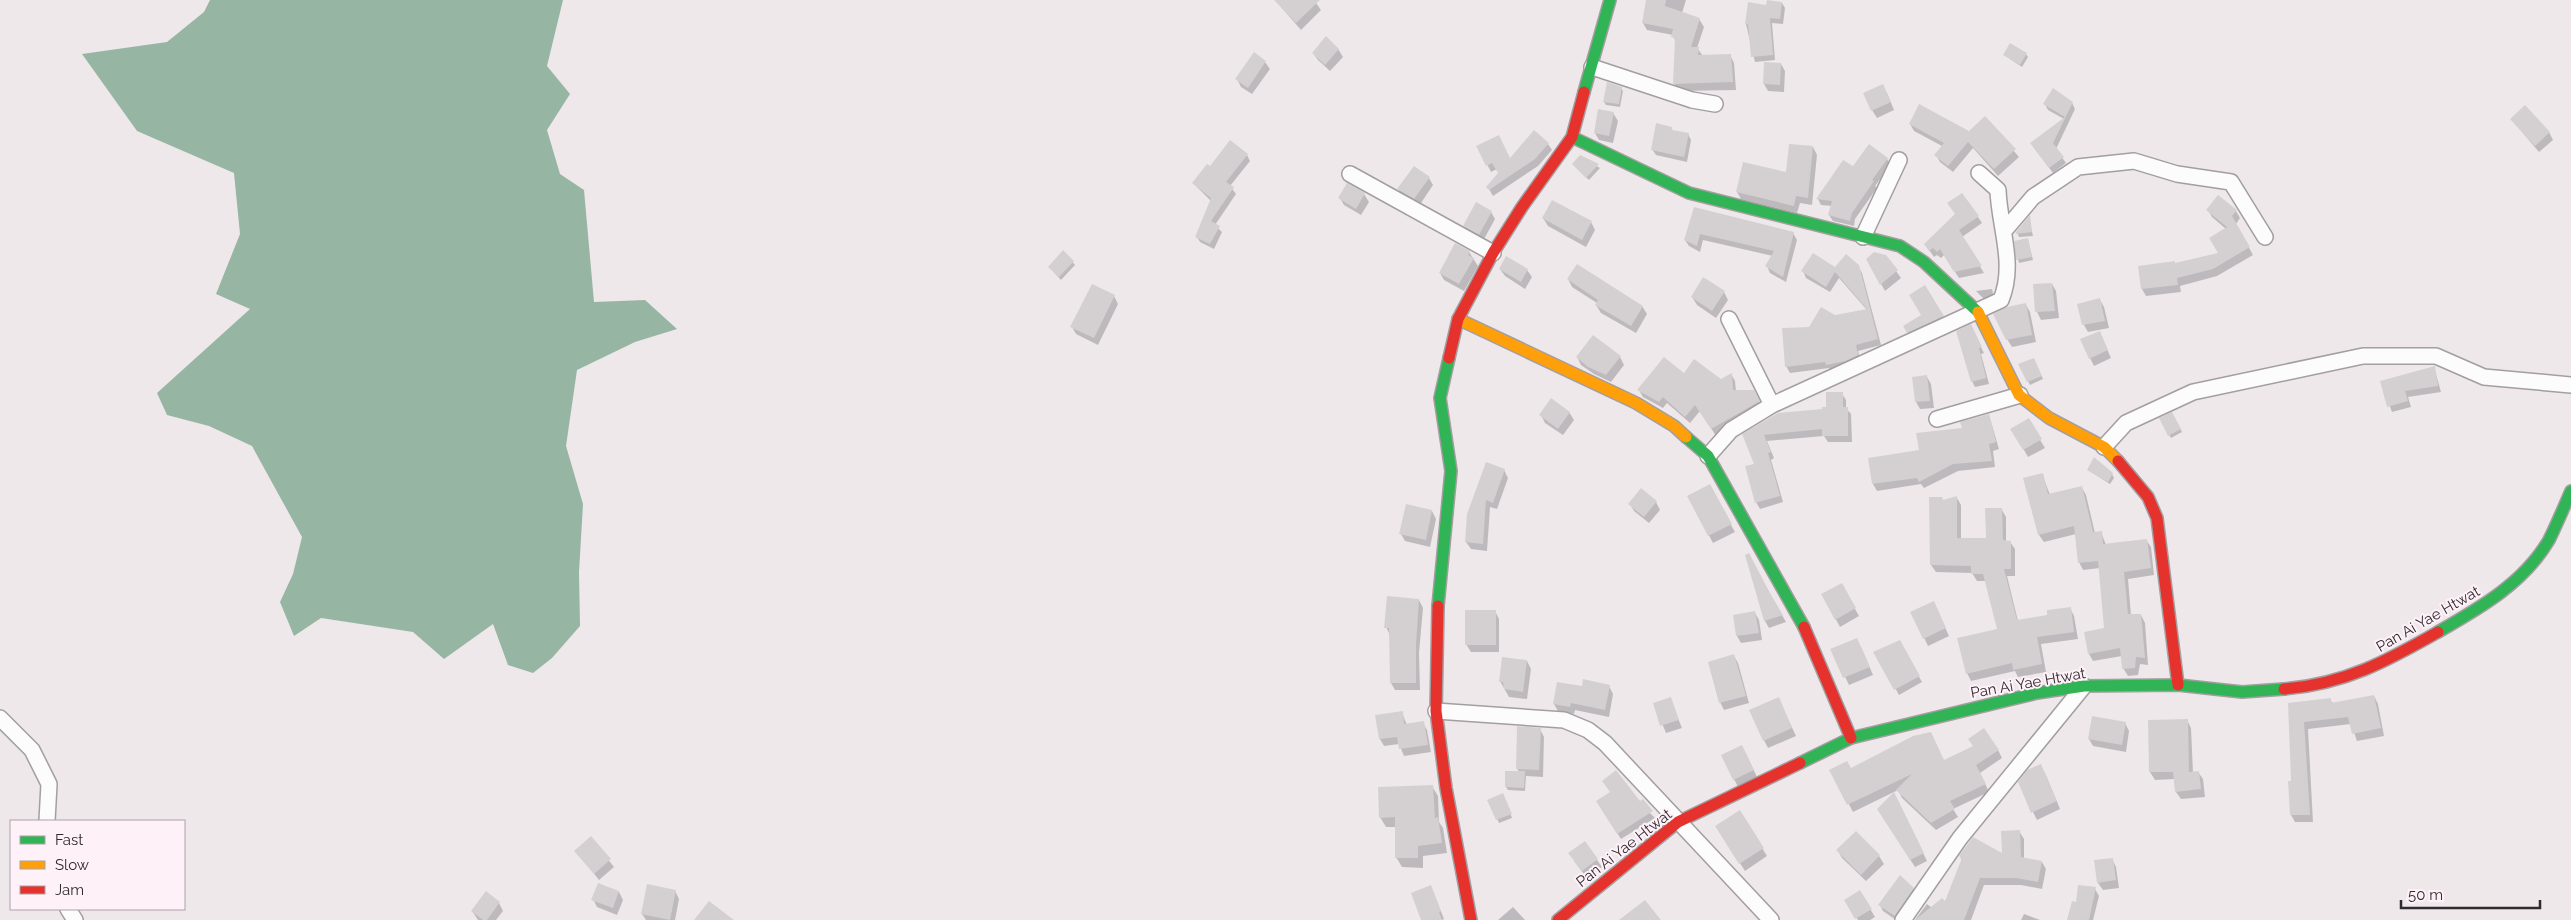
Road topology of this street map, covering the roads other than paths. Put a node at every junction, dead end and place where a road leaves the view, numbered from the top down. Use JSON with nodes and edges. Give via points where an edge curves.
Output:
{"nodes":[{"id":1,"x":1610,"y":0,"type":"edge"},
{"id":2,"x":1592,"y":67,"type":"junction"},
{"id":3,"x":1715,"y":104,"type":"dead end"},
{"id":4,"x":1572,"y":137,"type":"junction"},
{"id":5,"x":1899,"y":160,"type":"dead end"},
{"id":6,"x":1350,"y":174,"type":"dead end"},
{"id":7,"x":1979,"y":174,"type":"dead end"},
{"id":8,"x":2005,"y":230,"type":"junction"},
{"id":9,"x":1863,"y":237,"type":"junction"},
{"id":10,"x":2265,"y":237,"type":"dead end"},
{"id":11,"x":1493,"y":253,"type":"junction"},
{"id":12,"x":1977,"y":309,"type":"junction"},
{"id":13,"x":1458,"y":319,"type":"junction"},
{"id":14,"x":1730,"y":319,"type":"dead end"},
{"id":15,"x":2571,"y":385,"type":"edge"},
{"id":16,"x":2020,"y":396,"type":"junction"},
{"id":17,"x":1772,"y":405,"type":"junction"},
{"id":18,"x":1937,"y":419,"type":"dead end"},
{"id":19,"x":2104,"y":447,"type":"junction"},
{"id":20,"x":1708,"y":456,"type":"junction"},
{"id":21,"x":2571,"y":491,"type":"edge"},
{"id":22,"x":2178,"y":685,"type":"junction"},
{"id":23,"x":2084,"y":686,"type":"junction"},
{"id":24,"x":1436,"y":711,"type":"junction"},
{"id":25,"x":0,"y":718,"type":"edge"},
{"id":26,"x":1851,"y":738,"type":"junction"},
{"id":27,"x":47,"y":820,"type":"edge"},
{"id":28,"x":1678,"y":822,"type":"junction"},
{"id":29,"x":1471,"y":920,"type":"edge"},
{"id":30,"x":1558,"y":920,"type":"edge"},
{"id":31,"x":1771,"y":920,"type":"edge"},
{"id":32,"x":1903,"y":920,"type":"edge"}],
"edges":[{"from":1,"to":2,"type":"street"},
{"from":2,"to":3,"type":"street","via":[[1692,100]]},
{"from":2,"to":4,"type":"street"},
{"from":4,"to":9,"type":"street","via":[[1688,193]]},
{"from":4,"to":11,"type":"street"},
{"from":5,"to":9,"type":"street"},
{"from":6,"to":11,"type":"street"},
{"from":7,"to":8,"type":"street","via":[[1998,190],[1999,215]]},
{"from":8,"to":10,"type":"street","via":[[2033,197],[2078,167],[2134,161],[2177,174],[2230,182]]},
{"from":8,"to":12,"type":"street","via":[[2008,284],[2002,300]]},
{"from":9,"to":12,"type":"street","via":[[1900,246],[1924,262]]},
{"from":11,"to":13,"type":"street"},
{"from":12,"to":16,"type":"street"},
{"from":12,"to":17,"type":"street"},
{"from":13,"to":20,"type":"street","via":[[1636,403],[1674,426]]},
{"from":13,"to":24,"type":"street","via":[[1440,398],[1451,472],[1438,608]]},
{"from":14,"to":17,"type":"street"},
{"from":15,"to":19,"type":"street","via":[[2484,377],[2436,356],[2363,356],[2193,392],[2126,423]]},
{"from":16,"to":18,"type":"street"},
{"from":16,"to":19,"type":"street","via":[[2048,418]]},
{"from":17,"to":20,"type":"street","via":[[1732,430]]},
{"from":19,"to":22,"type":"street","via":[[2128,470],[2148,497],[2157,518]]},
{"from":20,"to":26,"type":"street","via":[[1802,621]]},
{"from":21,"to":22,"type":"street","name":"Pan Ai Yae Htwat","via":[[2548,541],[2519,578],[2482,607],[2385,662],[2350,677],[2309,687],[2242,692]]},
{"from":22,"to":23,"type":"street","name":"Pan Ai Yae Htwat"},
{"from":23,"to":26,"type":"street","name":"Pan Ai Yae Htwat","via":[[2036,693]]},
{"from":23,"to":32,"type":"street","via":[[1960,838]]},
{"from":24,"to":28,"type":"street","via":[[1564,720],[1588,730],[1605,743]]},
{"from":24,"to":29,"type":"street","via":[[1446,788]]},
{"from":25,"to":27,"type":"street","via":[[32,750],[49,784]]},
{"from":26,"to":28,"type":"street","name":"Pan Ai Yae Htwat"},
{"from":28,"to":30,"type":"street","name":"Pan Ai Yae Htwat"},
{"from":28,"to":31,"type":"street"}]}
